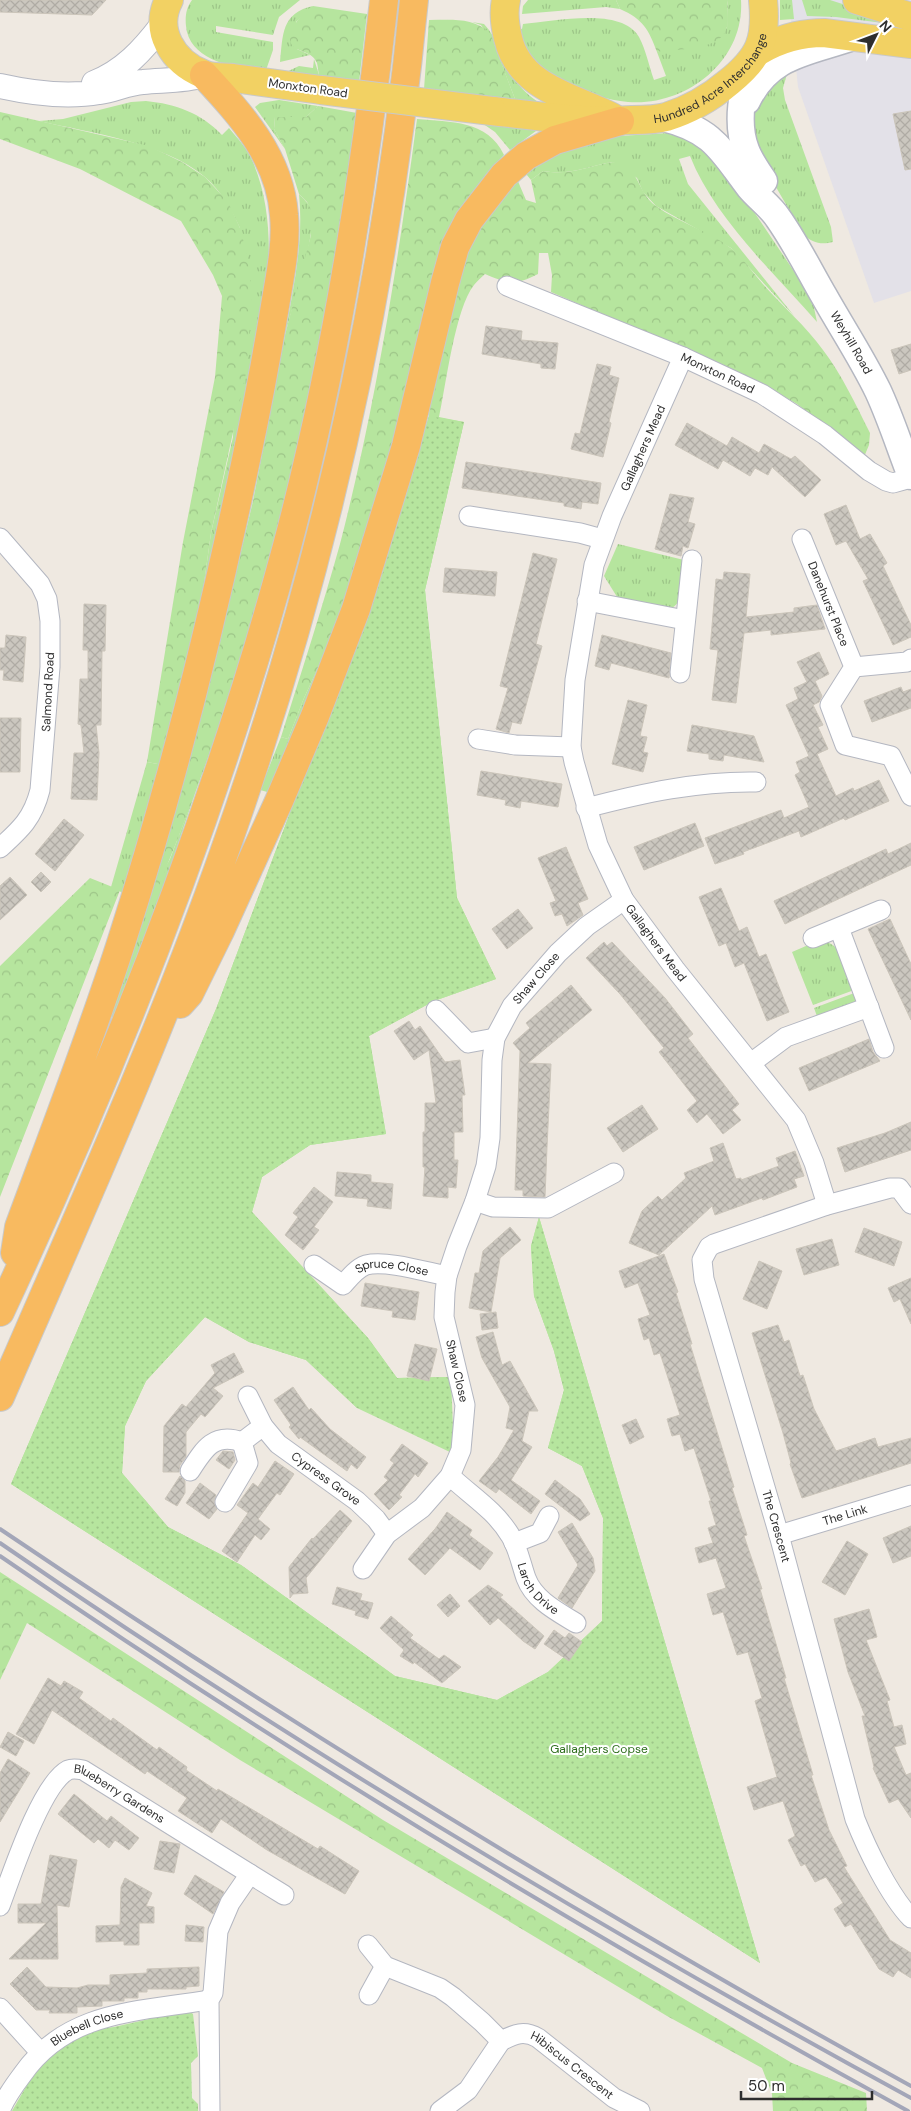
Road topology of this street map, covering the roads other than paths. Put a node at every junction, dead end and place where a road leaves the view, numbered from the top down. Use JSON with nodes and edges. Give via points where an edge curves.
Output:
{"nodes":[{"id":1,"x":384,"y":0,"type":"edge"},
{"id":2,"x":414,"y":0,"type":"edge"},
{"id":3,"x":506,"y":0,"type":"edge"},
{"id":4,"x":763,"y":0,"type":"edge"},
{"id":5,"x":857,"y":0,"type":"edge"},
{"id":6,"x":165,"y":8,"type":"edge"},
{"id":7,"x":911,"y":17,"type":"edge"},
{"id":8,"x":850,"y":38,"type":"junction"},
{"id":9,"x":911,"y":44,"type":"edge"},
{"id":10,"x":755,"y":56,"type":"junction"},
{"id":11,"x":204,"y":75,"type":"junction"},
{"id":12,"x":0,"y":86,"type":"edge"},
{"id":13,"x":72,"y":94,"type":"junction"},
{"id":14,"x":741,"y":114,"type":"junction"},
{"id":15,"x":545,"y":117,"type":"joint"},
{"id":16,"x":664,"y":118,"type":"junction"},
{"id":17,"x":620,"y":121,"type":"junction"},
{"id":18,"x":777,"y":217,"type":"junction"},
{"id":19,"x":507,"y":286,"type":"dead end"},
{"id":20,"x":683,"y":357,"type":"junction"},
{"id":21,"x":911,"y":477,"type":"edge"},
{"id":22,"x":469,"y":516,"type":"dead end"},
{"id":23,"x":0,"y":538,"type":"edge"},
{"id":24,"x":602,"y":539,"type":"junction"},
{"id":25,"x":802,"y":539,"type":"dead end"},
{"id":26,"x":692,"y":560,"type":"dead end"},
{"id":27,"x":587,"y":601,"type":"junction"},
{"id":28,"x":685,"y":620,"type":"junction"},
{"id":29,"x":911,"y":659,"type":"edge"},
{"id":30,"x":854,"y":667,"type":"junction"},
{"id":31,"x":680,"y":673,"type":"dead end"},
{"id":32,"x":478,"y":739,"type":"dead end"},
{"id":33,"x":571,"y":746,"type":"junction"},
{"id":34,"x":756,"y":782,"type":"dead end"},
{"id":35,"x":911,"y":796,"type":"edge"},
{"id":36,"x":586,"y":808,"type":"junction"},
{"id":37,"x":0,"y":848,"type":"edge"},
{"id":38,"x":624,"y":900,"type":"junction"},
{"id":39,"x":881,"y":910,"type":"dead end"},
{"id":40,"x":839,"y":928,"type":"junction"},
{"id":41,"x":813,"y":938,"type":"dead end"},
{"id":42,"x":869,"y":1007,"type":"junction"},
{"id":43,"x":436,"y":1010,"type":"dead end"},
{"id":44,"x":158,"y":1029,"type":"junction"},
{"id":45,"x":495,"y":1038,"type":"junction"},
{"id":46,"x":884,"y":1048,"type":"dead end"},
{"id":47,"x":750,"y":1062,"type":"junction"},
{"id":48,"x":614,"y":1173,"type":"dead end"},
{"id":49,"x":475,"y":1201,"type":"junction"},
{"id":50,"x":911,"y":1204,"type":"edge"},
{"id":51,"x":827,"y":1205,"type":"junction"},
{"id":52,"x":314,"y":1265,"type":"dead end"},
{"id":53,"x":447,"y":1276,"type":"junction"},
{"id":54,"x":5,"y":1301,"type":"edge"},
{"id":55,"x":248,"y":1396,"type":"dead end"},
{"id":56,"x":0,"y":1397,"type":"edge"},
{"id":57,"x":263,"y":1426,"type":"junction"},
{"id":58,"x":242,"y":1442,"type":"junction"},
{"id":59,"x":190,"y":1471,"type":"dead end"},
{"id":60,"x":450,"y":1476,"type":"junction"},
{"id":61,"x":911,"y":1494,"type":"edge"},
{"id":62,"x":225,"y":1502,"type":"dead end"},
{"id":63,"x":549,"y":1516,"type":"dead end"},
{"id":64,"x":387,"y":1534,"type":"junction"},
{"id":65,"x":778,"y":1535,"type":"junction"},
{"id":66,"x":514,"y":1543,"type":"junction"},
{"id":67,"x":363,"y":1569,"type":"dead end"},
{"id":68,"x":576,"y":1623,"type":"dead end"},
{"id":69,"x":250,"y":1874,"type":"junction"},
{"id":70,"x":284,"y":1895,"type":"dead end"},
{"id":71,"x":0,"y":1906,"type":"edge"},
{"id":72,"x":911,"y":1918,"type":"edge"},
{"id":73,"x":368,"y":1945,"type":"dead end"},
{"id":74,"x":385,"y":1966,"type":"junction"},
{"id":75,"x":369,"y":1995,"type":"dead end"},
{"id":76,"x":209,"y":2000,"type":"junction"},
{"id":77,"x":0,"y":2008,"type":"edge"},
{"id":78,"x":501,"y":2041,"type":"junction"},
{"id":79,"x":40,"y":2052,"type":"junction"},
{"id":80,"x":0,"y":2111,"type":"edge"},
{"id":81,"x":210,"y":2111,"type":"edge"},
{"id":82,"x":440,"y":2111,"type":"edge"},
{"id":83,"x":640,"y":2111,"type":"edge"}],
"edges":[{"from":1,"to":54,"type":"highway","via":[[369,131],[350,254],[321,406],[267,618],[235,725],[167,918],[75,1148]]},
{"from":2,"to":44,"type":"highway","via":[[398,147],[375,293],[329,507],[289,656],[253,768]]},
{"from":3,"to":17,"type":"main road","name":"Hundred Acre Interchange","via":[[509,45],[527,73],[551,90]]},
{"from":4,"to":10,"type":"main road","name":"Hundred Acre Interchange","via":[[764,19]]},
{"from":5,"to":7,"type":"main road"},
{"from":6,"to":11,"type":"main road","via":[[166,38],[172,49]]},
{"from":6,"to":13,"type":"street","name":"Monxton Road","via":[[143,49],[120,70]]},
{"from":8,"to":9,"type":"main road"},
{"from":8,"to":10,"type":"main road","via":[[824,32],[804,33],[775,42]]},
{"from":8,"to":14,"type":"main road","via":[[798,54],[771,68],[754,86]]},
{"from":10,"to":14,"type":"main road","name":"Weyhill Road","via":[[742,97]]},
{"from":10,"to":16,"type":"main road","name":"Hundred Acre Interchange","via":[[716,93]]},
{"from":11,"to":13,"type":"street","name":"Monxton Road"},
{"from":11,"to":15,"type":"main road","name":"Monxton Road","bridge":true},
{"from":11,"to":54,"type":"highway","via":[[252,130],[272,167],[284,213],[278,288],[227,550],[191,698],[123,937],[19,1227]]},
{"from":12,"to":13,"type":"street","name":"Monxton Road","via":[[31,92]]},
{"from":14,"to":18,"type":"main road","name":"Weyhill Road","via":[[746,150],[770,191]]},
{"from":15,"to":17,"type":"main road","name":"Hundred Acre Interchange"},
{"from":16,"to":17,"type":"main road","name":"Hundred Acre Interchange"},
{"from":16,"to":18,"type":"main road","name":"Weyhill Road","via":[[698,130],[711,139]]},
{"from":17,"to":44,"type":"highway","via":[[555,140],[526,156],[504,175],[469,220],[456,247],[445,283],[406,446],[375,551],[315,716],[189,994]]},
{"from":18,"to":21,"type":"main road","name":"Weyhill Road","via":[[872,379]]},
{"from":19,"to":20,"type":"street","name":"Monxton Road"},
{"from":20,"to":21,"type":"street","name":"Monxton Road","via":[[783,406],[877,477],[892,483]]},
{"from":20,"to":24,"type":"street","name":"Gallaghers Mead"},
{"from":22,"to":24,"type":"street"},
{"from":23,"to":37,"type":"street","name":"Salmond Road","via":[[40,584],[47,599],[50,621],[50,667],[40,790],[36,808],[22,828]]},
{"from":24,"to":27,"type":"street","name":"Gallaghers Mead"},
{"from":25,"to":30,"type":"street","name":"Danehurst Place"},
{"from":26,"to":28,"type":"street"},
{"from":27,"to":28,"type":"street"},
{"from":27,"to":33,"type":"street","name":"Gallaghers Mead","via":[[575,680]]},
{"from":28,"to":31,"type":"street"},
{"from":29,"to":30,"type":"street"},
{"from":30,"to":35,"type":"street","via":[[830,705],[844,745],[891,756]]},
{"from":32,"to":33,"type":"street","via":[[515,745]]},
{"from":33,"to":36,"type":"street","name":"Gallaghers Mead"},
{"from":34,"to":36,"type":"street","via":[[679,787]]},
{"from":36,"to":38,"type":"street","name":"Gallaghers Mead","via":[[598,845]]},
{"from":38,"to":45,"type":"street","name":"Shaw Close","via":[[558,952],[512,1006]]},
{"from":38,"to":47,"type":"street","name":"Gallaghers Mead"},
{"from":39,"to":40,"type":"street"},
{"from":40,"to":41,"type":"street"},
{"from":40,"to":42,"type":"street"},
{"from":42,"to":46,"type":"street"},
{"from":42,"to":47,"type":"street","via":[[786,1037]]},
{"from":43,"to":45,"type":"street","via":[[468,1043]]},
{"from":44,"to":56,"type":"highway"},
{"from":45,"to":49,"type":"street","name":"Shaw Close","via":[[490,1138],[486,1166]]},
{"from":47,"to":51,"type":"street","name":"Gallaghers Mead","via":[[796,1120]]},
{"from":48,"to":49,"type":"street","via":[[548,1208],[493,1206]]},
{"from":49,"to":53,"type":"street","name":"Shaw Close"},
{"from":50,"to":51,"type":"street","via":[[900,1188],[890,1188]]},
{"from":51,"to":65,"type":"street","name":"The Crescent","via":[[722,1240],[710,1247],[702,1260],[704,1279]]},
{"from":52,"to":53,"type":"street","name":"Spruce Close","via":[[340,1293],[352,1274],[366,1266],[401,1266]]},
{"from":53,"to":60,"type":"street","name":"Shaw Close","via":[[444,1316],[465,1405],[461,1450]]},
{"from":55,"to":57,"type":"street","name":"Cypress Grove"},
{"from":57,"to":58,"type":"street"},
{"from":57,"to":64,"type":"street","name":"Cypress Grove","via":[[278,1444],[356,1501]]},
{"from":58,"to":59,"type":"street","via":[[224,1438],[214,1442]]},
{"from":58,"to":62,"type":"street","via":[[248,1464]]},
{"from":60,"to":64,"type":"street","name":"Shaw Close","via":[[422,1508]]},
{"from":60,"to":66,"type":"street","name":"Larch Drive","via":[[498,1519]]},
{"from":61,"to":65,"type":"street","name":"The Link"},
{"from":63,"to":66,"type":"street","name":"Larch Drive","via":[[540,1533]]},
{"from":64,"to":67,"type":"street","name":"Shaw Close"},
{"from":65,"to":72,"type":"street","name":"The Crescent","via":[[855,1820],[872,1855]]},
{"from":66,"to":68,"type":"street","name":"Larch Drive","via":[[535,1593]]},
{"from":69,"to":70,"type":"street","name":"Blueberry Gardens"},
{"from":69,"to":71,"type":"street","name":"Blueberry Gardens","via":[[76,1768],[62,1775],[38,1810]]},
{"from":69,"to":76,"type":"street","via":[[230,1903],[218,1931],[213,1993]]},
{"from":73,"to":74,"type":"street"},
{"from":74,"to":75,"type":"street"},
{"from":74,"to":78,"type":"street","via":[[440,1988]]},
{"from":76,"to":79,"type":"street","name":"Bluebell Close","via":[[106,2017],[80,2026]]},
{"from":76,"to":81,"type":"street"},
{"from":77,"to":79,"type":"street"},
{"from":78,"to":82,"type":"street","via":[[468,2090]]},
{"from":78,"to":83,"type":"street","name":"Hibiscus Crescent","via":[[528,2032],[614,2098]]},
{"from":79,"to":80,"type":"street","name":"Bluebell Close","via":[[10,2091]]}]}
